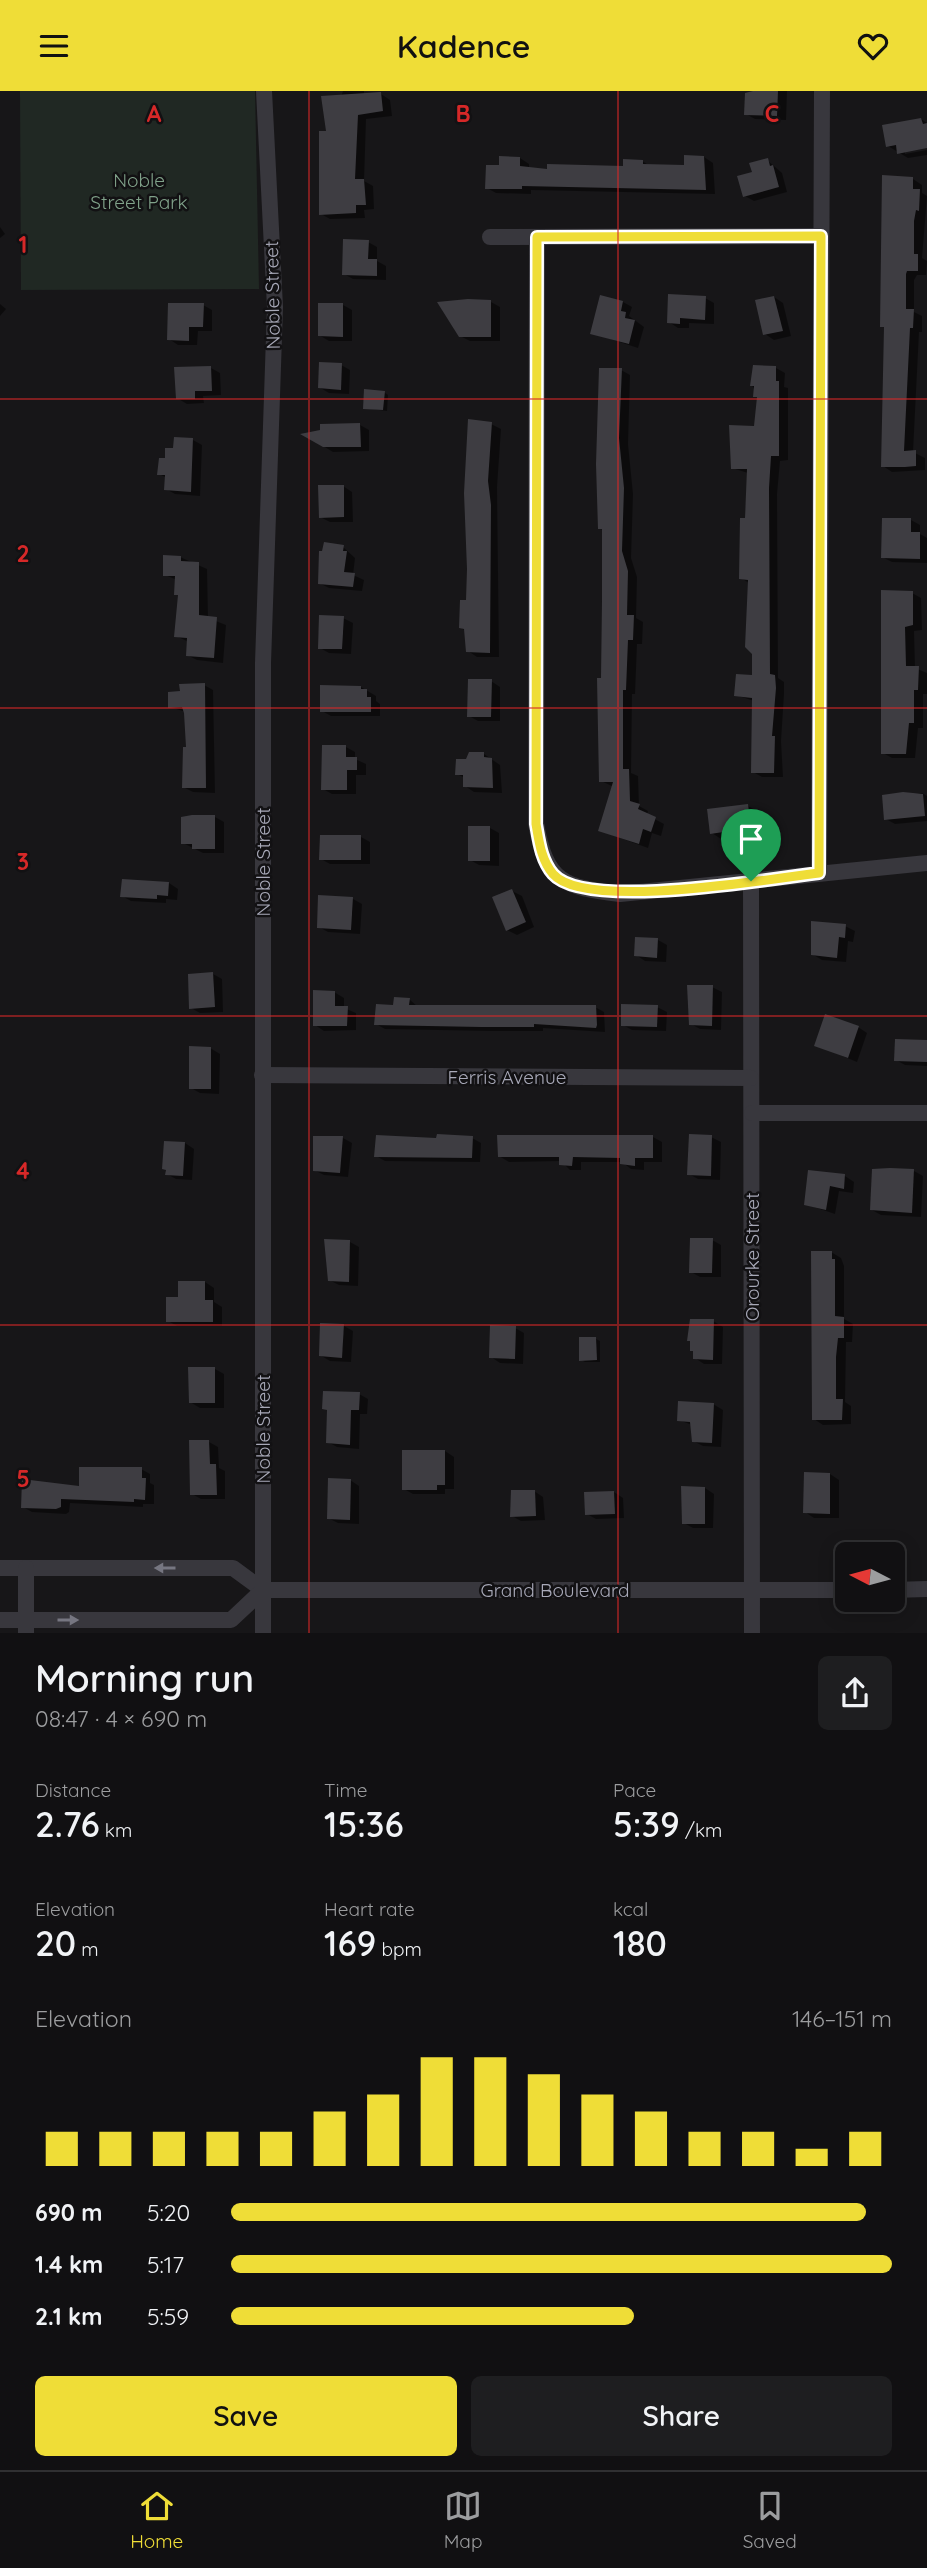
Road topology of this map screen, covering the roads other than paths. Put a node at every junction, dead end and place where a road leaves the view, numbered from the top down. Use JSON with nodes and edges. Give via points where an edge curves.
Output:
{"nodes":[{"id":1,"x":264,"y":91,"type":"edge"},
{"id":2,"x":822,"y":91,"type":"edge"},
{"id":3,"x":821,"y":236,"type":"junction"},
{"id":4,"x":490,"y":237,"type":"dead end"},
{"id":5,"x":537,"y":237,"type":"junction"},
{"id":6,"x":927,"y":863,"type":"edge"},
{"id":7,"x":819,"y":873,"type":"junction"},
{"id":8,"x":751,"y":881,"type":"junction"},
{"id":9,"x":262,"y":1075,"type":"junction"},
{"id":10,"x":751,"y":1078,"type":"junction"},
{"id":11,"x":752,"y":1113,"type":"junction"},
{"id":12,"x":927,"y":1113,"type":"edge"},
{"id":13,"x":0,"y":1567,"type":"edge"},
{"id":14,"x":26,"y":1567,"type":"junction"},
{"id":15,"x":263,"y":1590,"type":"junction"},
{"id":16,"x":835,"y":1590,"type":"edge"},
{"id":17,"x":905,"y":1590,"type":"edge"},
{"id":18,"x":927,"y":1590,"type":"edge"},
{"id":19,"x":752,"y":1591,"type":"junction"},
{"id":20,"x":0,"y":1620,"type":"edge"},
{"id":21,"x":26,"y":1627,"type":"edge"},
{"id":22,"x":263,"y":1633,"type":"edge"},
{"id":23,"x":752,"y":1633,"type":"edge"}],
"edges":[{"from":1,"to":9,"type":"street","name":"Noble Street","via":[[275,307],[263,663]]},
{"from":2,"to":3,"type":"street"},
{"from":3,"to":5,"type":"street"},
{"from":3,"to":7,"type":"street"},
{"from":4,"to":5,"type":"street"},
{"from":5,"to":8,"type":"street","via":[[535,742],[541,852],[554,876],[582,889],[620,894]]},
{"from":6,"to":7,"type":"street"},
{"from":7,"to":8,"type":"street"},
{"from":8,"to":10,"type":"street","name":"Orourke Street"},
{"from":9,"to":10,"type":"street","name":"Ferris Avenue"},
{"from":9,"to":15,"type":"street","name":"Noble Street"},
{"from":10,"to":11,"type":"street","name":"Orourke Street"},
{"from":11,"to":12,"type":"street"},
{"from":11,"to":19,"type":"street","name":"Orourke Street"},
{"from":13,"to":14,"type":"street"},
{"from":15,"to":14,"type":"street","one_way":true,"via":[[233,1567]]},
{"from":14,"to":21,"type":"street"},
{"from":15,"to":19,"type":"street","name":"Grand Boulevard"},
{"from":21,"to":15,"type":"street","one_way":true,"via":[[231,1620]]},
{"from":15,"to":22,"type":"street","name":"Noble Street"},
{"from":16,"to":19,"type":"street","name":"Grand Boulevard"},
{"from":17,"to":18,"type":"street"},
{"from":19,"to":23,"type":"street","name":"Orourke Street"},
{"from":20,"to":21,"type":"street"}]}
